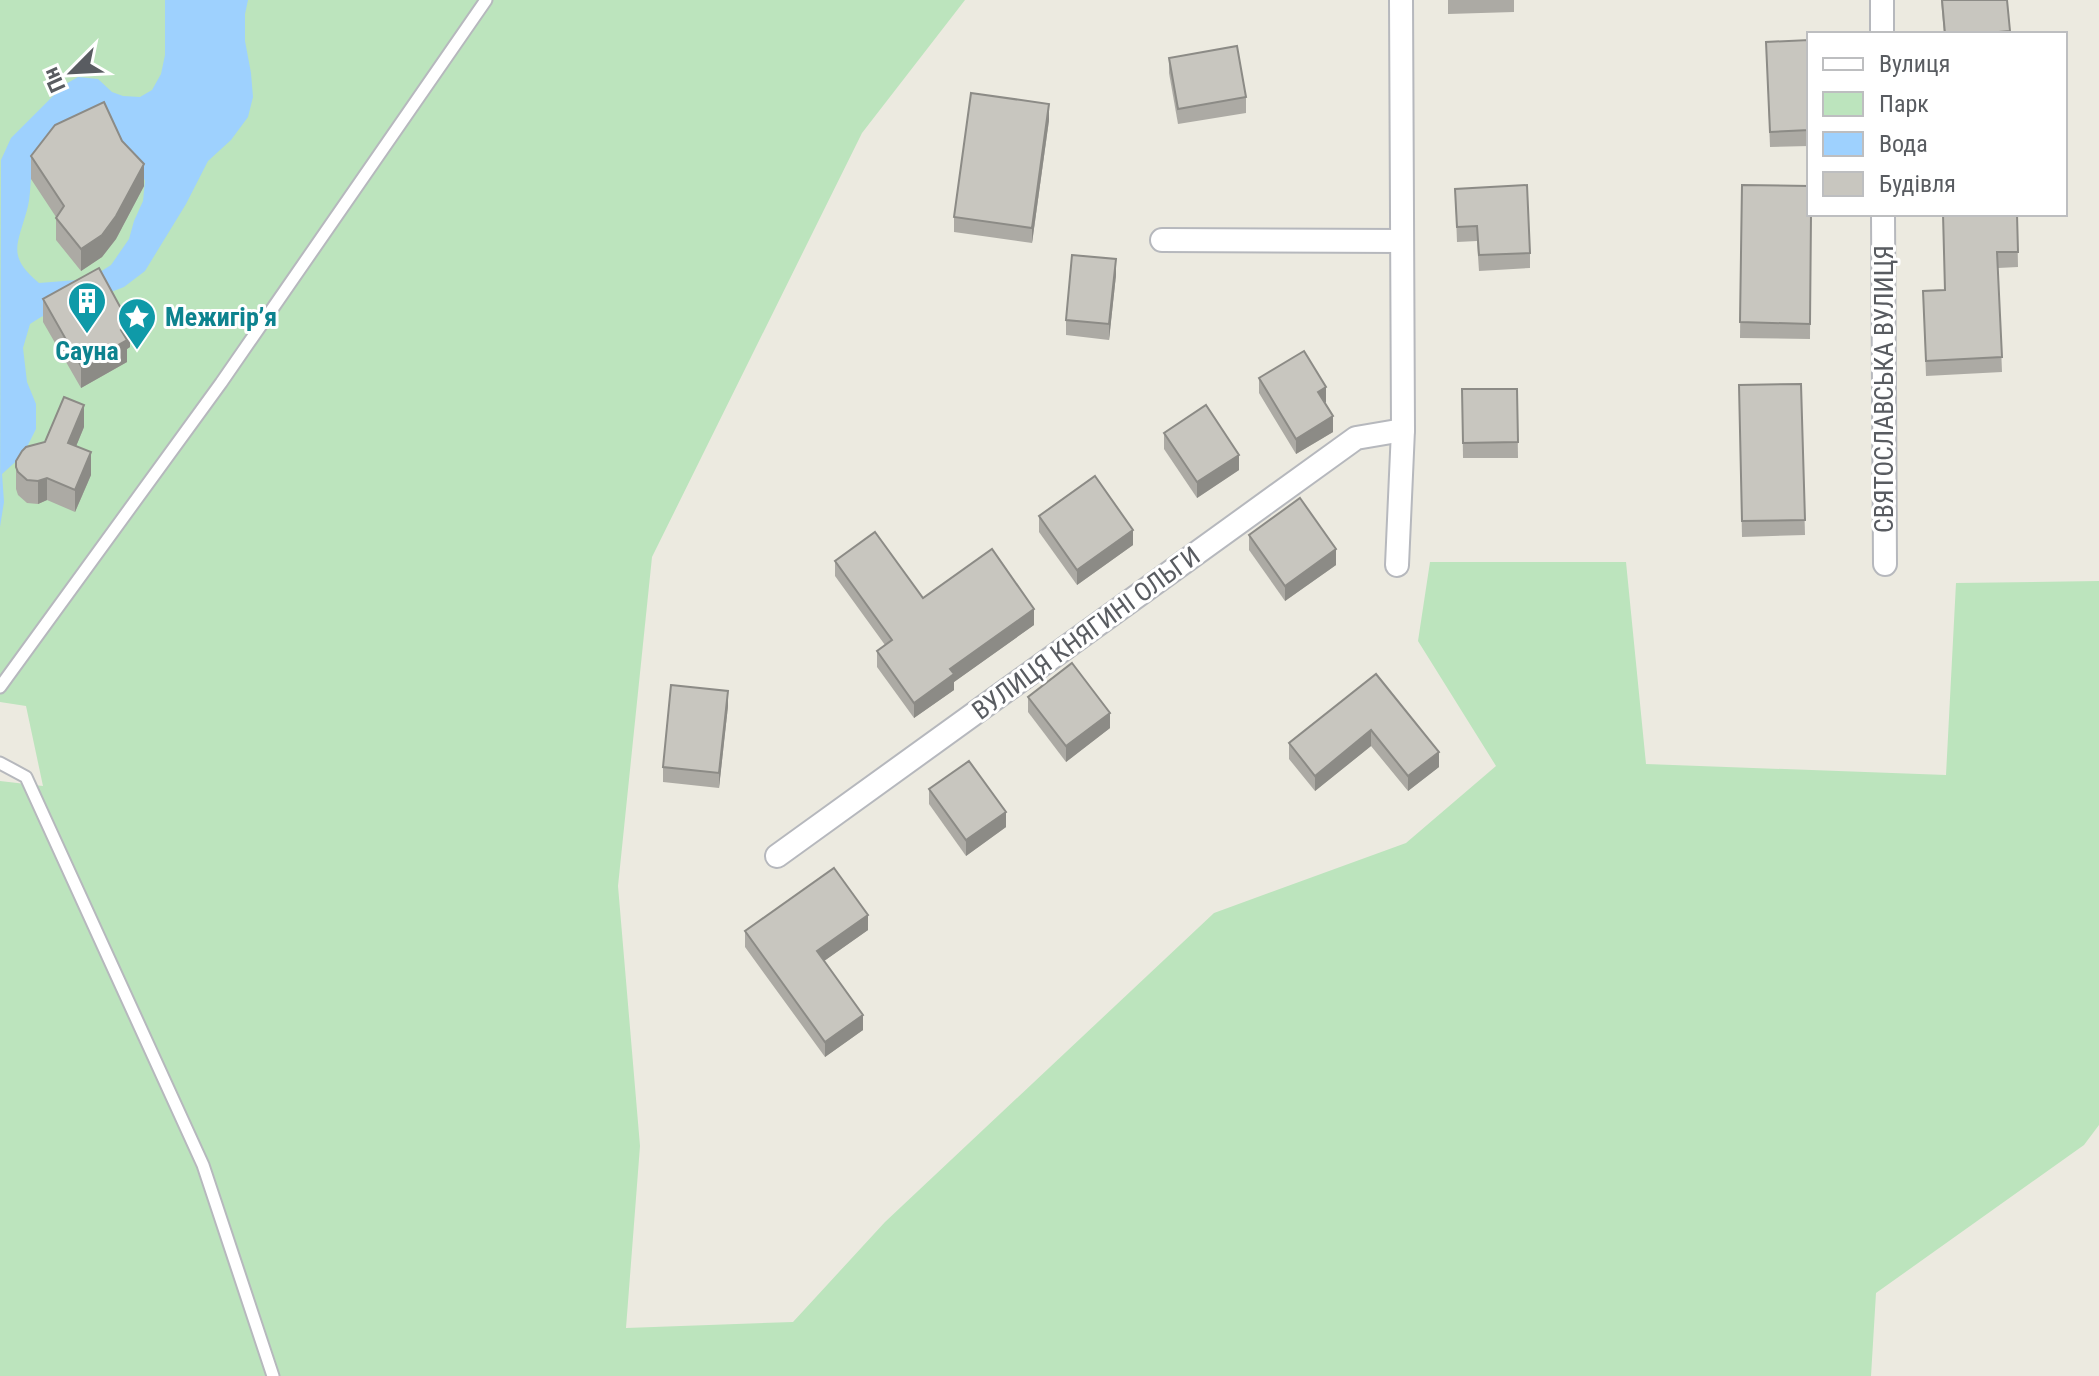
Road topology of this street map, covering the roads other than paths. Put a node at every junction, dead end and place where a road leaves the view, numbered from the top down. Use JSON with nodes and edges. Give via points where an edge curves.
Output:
{"nodes":[{"id":1,"x":486,"y":0,"type":"edge"},
{"id":2,"x":1401,"y":0,"type":"edge"},
{"id":3,"x":1882,"y":0,"type":"edge"},
{"id":4,"x":1882,"y":32,"type":"edge"},
{"id":5,"x":1883,"y":216,"type":"edge"},
{"id":6,"x":1162,"y":240,"type":"dead end"},
{"id":7,"x":1402,"y":241,"type":"junction"},
{"id":8,"x":1403,"y":430,"type":"junction"},
{"id":9,"x":1885,"y":564,"type":"dead end"},
{"id":10,"x":1397,"y":565,"type":"dead end"},
{"id":11,"x":0,"y":665,"type":"edge"},
{"id":12,"x":12,"y":670,"type":"junction"},
{"id":13,"x":0,"y":687,"type":"edge"},
{"id":14,"x":0,"y":763,"type":"edge"},
{"id":15,"x":777,"y":856,"type":"dead end"},
{"id":16,"x":273,"y":1376,"type":"edge"}],
"edges":[{"from":1,"to":12,"type":"lane","via":[[221,383]]},
{"from":2,"to":7,"type":"street"},
{"from":3,"to":4,"type":"street"},
{"from":5,"to":9,"type":"street","name":"СВЯТОСЛАВСЬКА ВУЛИЦЯ"},
{"from":6,"to":7,"type":"street"},
{"from":7,"to":8,"type":"street"},
{"from":8,"to":10,"type":"street"},
{"from":8,"to":15,"type":"street","name":"ВУЛИЦЯ КНЯГИНІ ОЛЬГИ","via":[[1356,438]]},
{"from":11,"to":12,"type":"lane"},
{"from":12,"to":13,"type":"lane"},
{"from":14,"to":16,"type":"lane","via":[[26,777],[203,1165]]}]}
